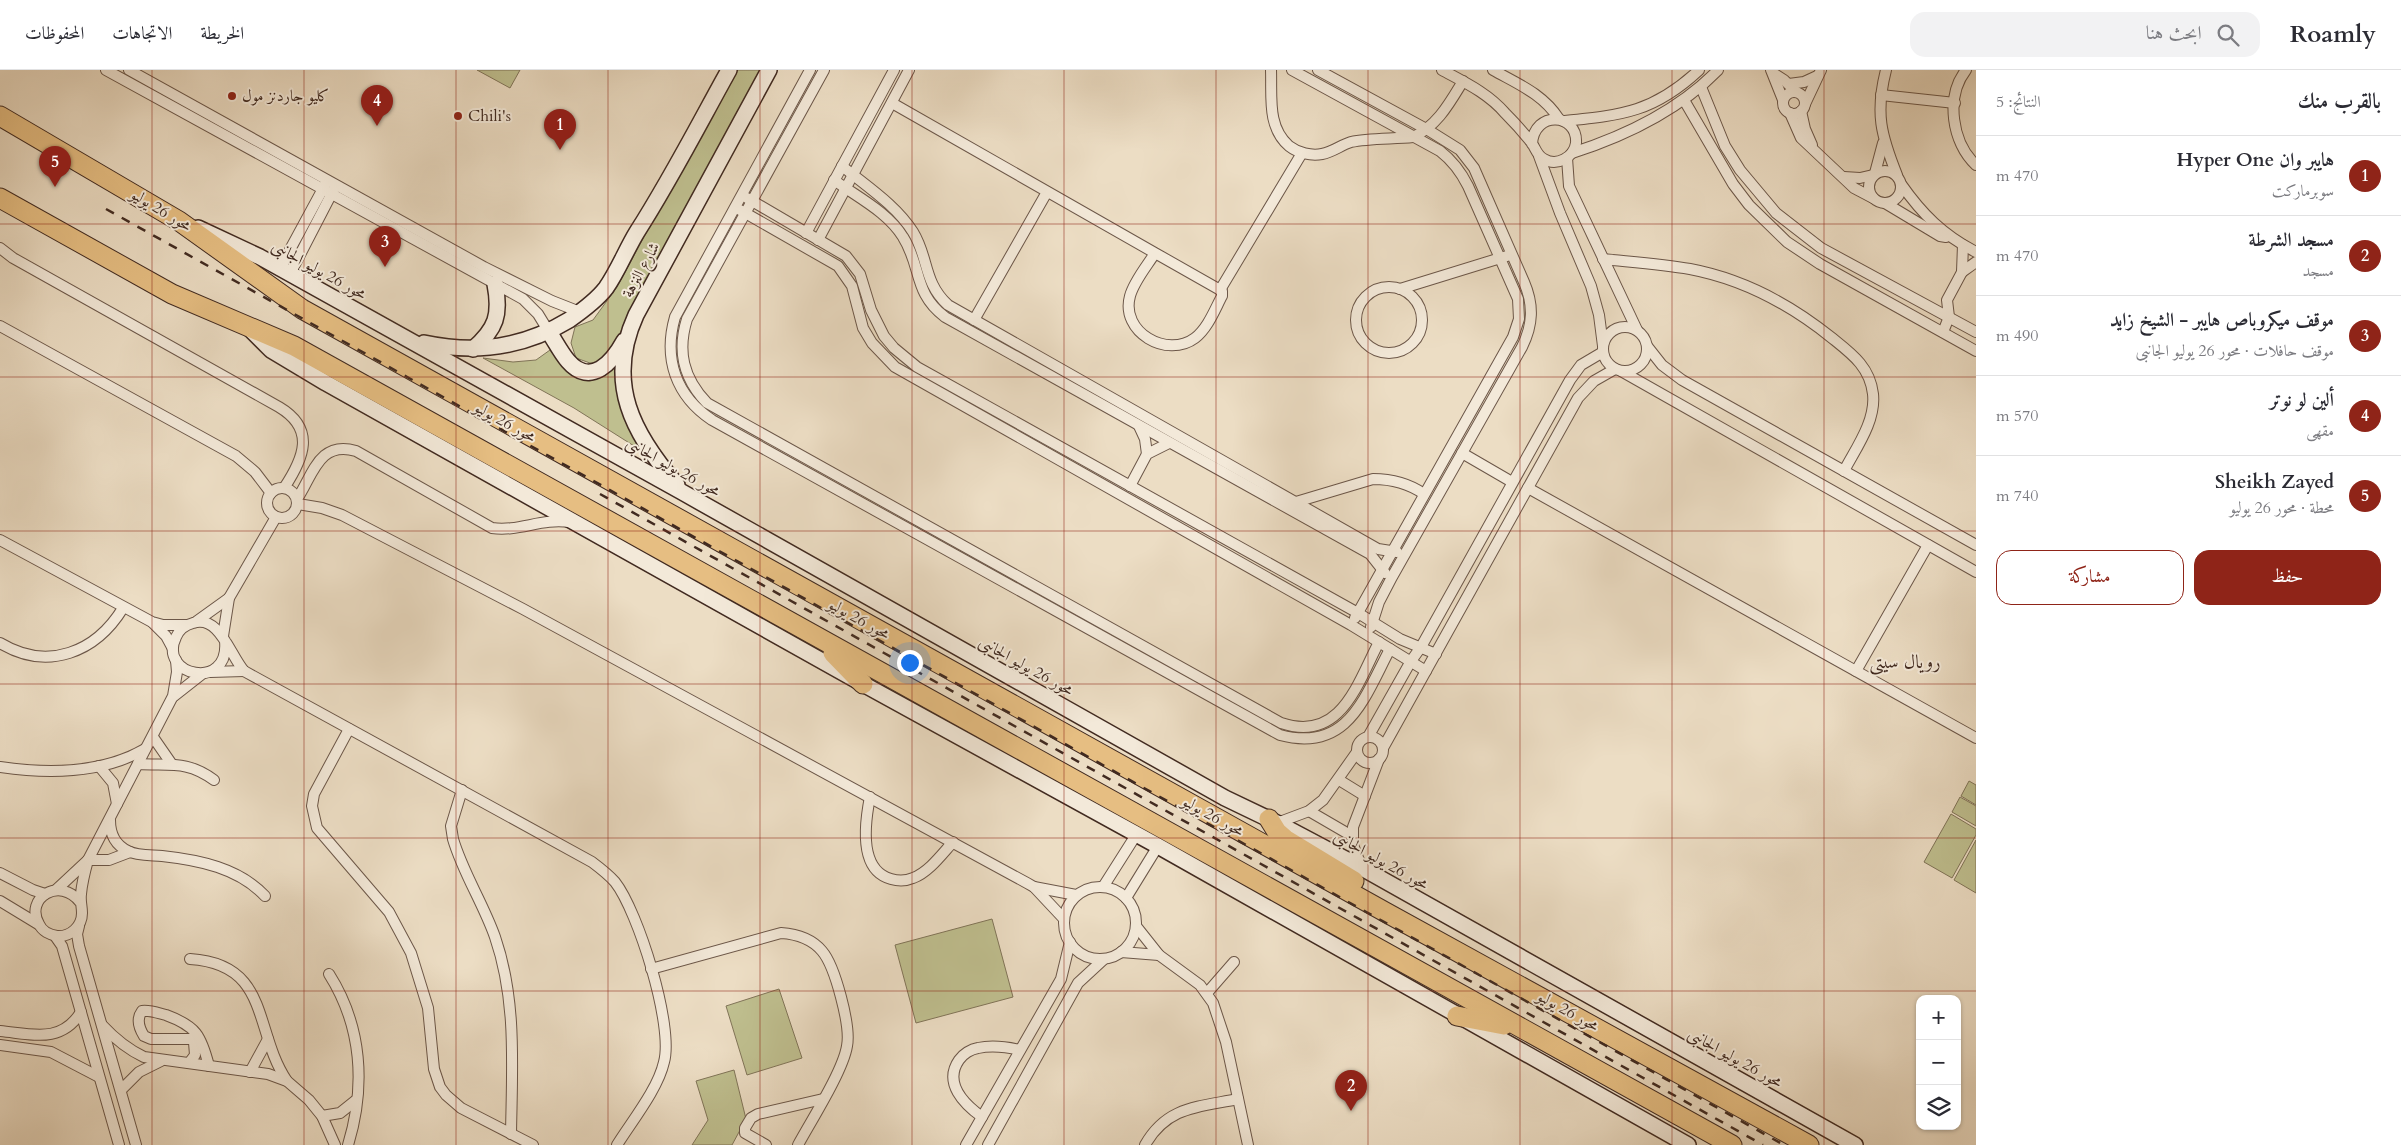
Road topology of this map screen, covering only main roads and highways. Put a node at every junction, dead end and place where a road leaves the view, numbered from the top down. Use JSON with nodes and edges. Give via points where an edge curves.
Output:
{"nodes":[{"id":1,"x":729,"y":70,"type":"edge"},
{"id":2,"x":769,"y":70,"type":"edge"},
{"id":3,"x":0,"y":116,"type":"edge"},
{"id":4,"x":0,"y":198,"type":"edge"},
{"id":5,"x":179,"y":221,"type":"junction"},
{"id":6,"x":495,"y":284,"type":"road end"},
{"id":7,"x":247,"y":325,"type":"junction"},
{"id":8,"x":631,"y":326,"type":"junction"},
{"id":9,"x":549,"y":332,"type":"junction"},
{"id":10,"x":410,"y":340,"type":"junction"},
{"id":11,"x":473,"y":350,"type":"junction"},
{"id":12,"x":682,"y":492,"type":"junction"},
{"id":13,"x":818,"y":638,"type":"junction"},
{"id":14,"x":862,"y":684,"type":"junction"},
{"id":15,"x":1273,"y":821,"type":"junction"},
{"id":16,"x":1387,"y":913,"type":"junction"},
{"id":17,"x":1457,"y":1016,"type":"junction"},
{"id":18,"x":1522,"y":1028,"type":"junction"},
{"id":19,"x":1688,"y":1145,"type":"edge"},
{"id":20,"x":1732,"y":1145,"type":"edge"},
{"id":21,"x":1809,"y":1145,"type":"edge"},
{"id":22,"x":1854,"y":1145,"type":"edge"}],
"edges":[{"from":1,"to":9,"type":"main road","name":"شارع النزهة","via":[[606,288],[580,312]]},
{"from":2,"to":8,"type":"main road","name":"شارع النزهة"},
{"from":3,"to":5,"type":"highway","name":"محور 26 يوليو"},
{"from":4,"to":7,"type":"highway","via":[[158,286]]},
{"from":5,"to":10,"type":"main road","name":"محور 26 يوليو الجانبى","via":[[240,247]]},
{"from":5,"to":16,"type":"highway","name":"محور 26 يوليو","via":[[302,309]]},
{"from":6,"to":11,"type":"main road","via":[[497,313],[494,324],[488,336]]},
{"from":7,"to":13,"type":"highway","via":[[294,346]]},
{"from":7,"to":14,"type":"main road","via":[[278,356]]},
{"from":8,"to":9,"type":"main road","via":[[611,362],[605,368],[590,371],[575,368]]},
{"from":8,"to":12,"type":"main road","name":"شارع النزهة","via":[[624,374],[630,415],[649,452]]},
{"from":9,"to":11,"type":"main road","name":"شارع النزهة","via":[[512,345]]},
{"from":10,"to":11,"type":"main road","name":"شارع النزهة"},
{"from":10,"to":12,"type":"main road","name":"محور 26 يوليو الجانبى"},
{"from":12,"to":15,"type":"main road","name":"محور 26 يوليو الجانبى","via":[[1225,798]]},
{"from":13,"to":14,"type":"highway"},
{"from":13,"to":18,"type":"highway"},
{"from":14,"to":17,"type":"main road","via":[[1158,846]]},
{"from":15,"to":16,"type":"highway","via":[[1281,836],[1362,886]]},
{"from":15,"to":22,"type":"main road","name":"محور 26 يوليو الجانبى"},
{"from":16,"to":21,"type":"highway","name":"محور 26 يوليو"},
{"from":17,"to":18,"type":"highway"},
{"from":17,"to":19,"type":"main road"},
{"from":18,"to":20,"type":"highway"}]}
